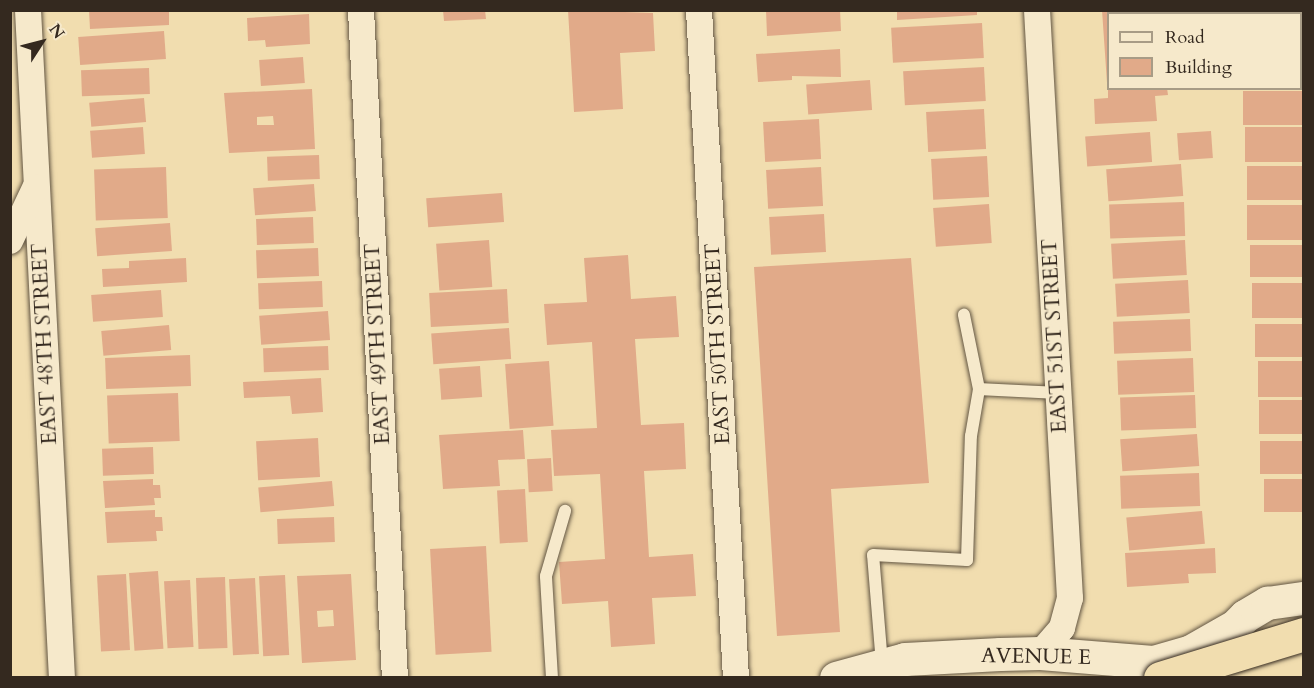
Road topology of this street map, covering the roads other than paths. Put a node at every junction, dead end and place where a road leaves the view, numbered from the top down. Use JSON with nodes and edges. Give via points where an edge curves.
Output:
{"nodes":[{"id":1,"x":28,"y":10,"type":"edge"},
{"id":2,"x":361,"y":10,"type":"edge"},
{"id":3,"x":699,"y":10,"type":"edge"},
{"id":4,"x":1036,"y":10,"type":"edge"},
{"id":5,"x":37,"y":185,"type":"junction"},
{"id":6,"x":10,"y":241,"type":"edge"},
{"id":7,"x":964,"y":315,"type":"dead end"},
{"id":8,"x":979,"y":390,"type":"junction"},
{"id":9,"x":1058,"y":393,"type":"junction"},
{"id":10,"x":565,"y":511,"type":"dead end"},
{"id":11,"x":1304,"y":598,"type":"edge"},
{"id":12,"x":1231,"y":628,"type":"junction"},
{"id":13,"x":1304,"y":634,"type":"edge"},
{"id":14,"x":1040,"y":653,"type":"junction"},
{"id":15,"x":882,"y":665,"type":"junction"},
{"id":16,"x":62,"y":678,"type":"edge"},
{"id":17,"x":395,"y":678,"type":"edge"},
{"id":18,"x":552,"y":678,"type":"edge"},
{"id":19,"x":736,"y":678,"type":"edge"},
{"id":20,"x":836,"y":678,"type":"edge"},
{"id":21,"x":1160,"y":678,"type":"edge"},
{"id":22,"x":1203,"y":678,"type":"edge"}],
"edges":[{"from":1,"to":5,"type":"street","name":"EAST 48TH STREET"},
{"from":2,"to":17,"type":"street","name":"EAST 49TH STREET"},
{"from":3,"to":19,"type":"street","name":"EAST 50TH STREET"},
{"from":4,"to":9,"type":"street","name":"EAST 51ST STREET"},
{"from":5,"to":6,"type":"street"},
{"from":5,"to":16,"type":"street","name":"EAST 48TH STREET"},
{"from":7,"to":8,"type":"lane"},
{"from":8,"to":9,"type":"lane"},
{"from":8,"to":15,"type":"lane","via":[[971,436],[967,560],[873,555]]},
{"from":9,"to":14,"type":"street","name":"EAST 51ST STREET","via":[[1070,598],[1062,628]]},
{"from":10,"to":18,"type":"lane","via":[[546,576]]},
{"from":11,"to":12,"type":"main road","name":"AVENUE E","via":[[1268,603]]},
{"from":12,"to":14,"type":"main road","name":"AVENUE E","via":[[1189,652],[1153,662]]},
{"from":12,"to":22,"type":"main road","via":[[1216,646]]},
{"from":13,"to":21,"type":"highway","bridge":true},
{"from":14,"to":15,"type":"main road","name":"AVENUE E","via":[[905,659]]},
{"from":15,"to":20,"type":"main road","name":"AVENUE E"}]}
